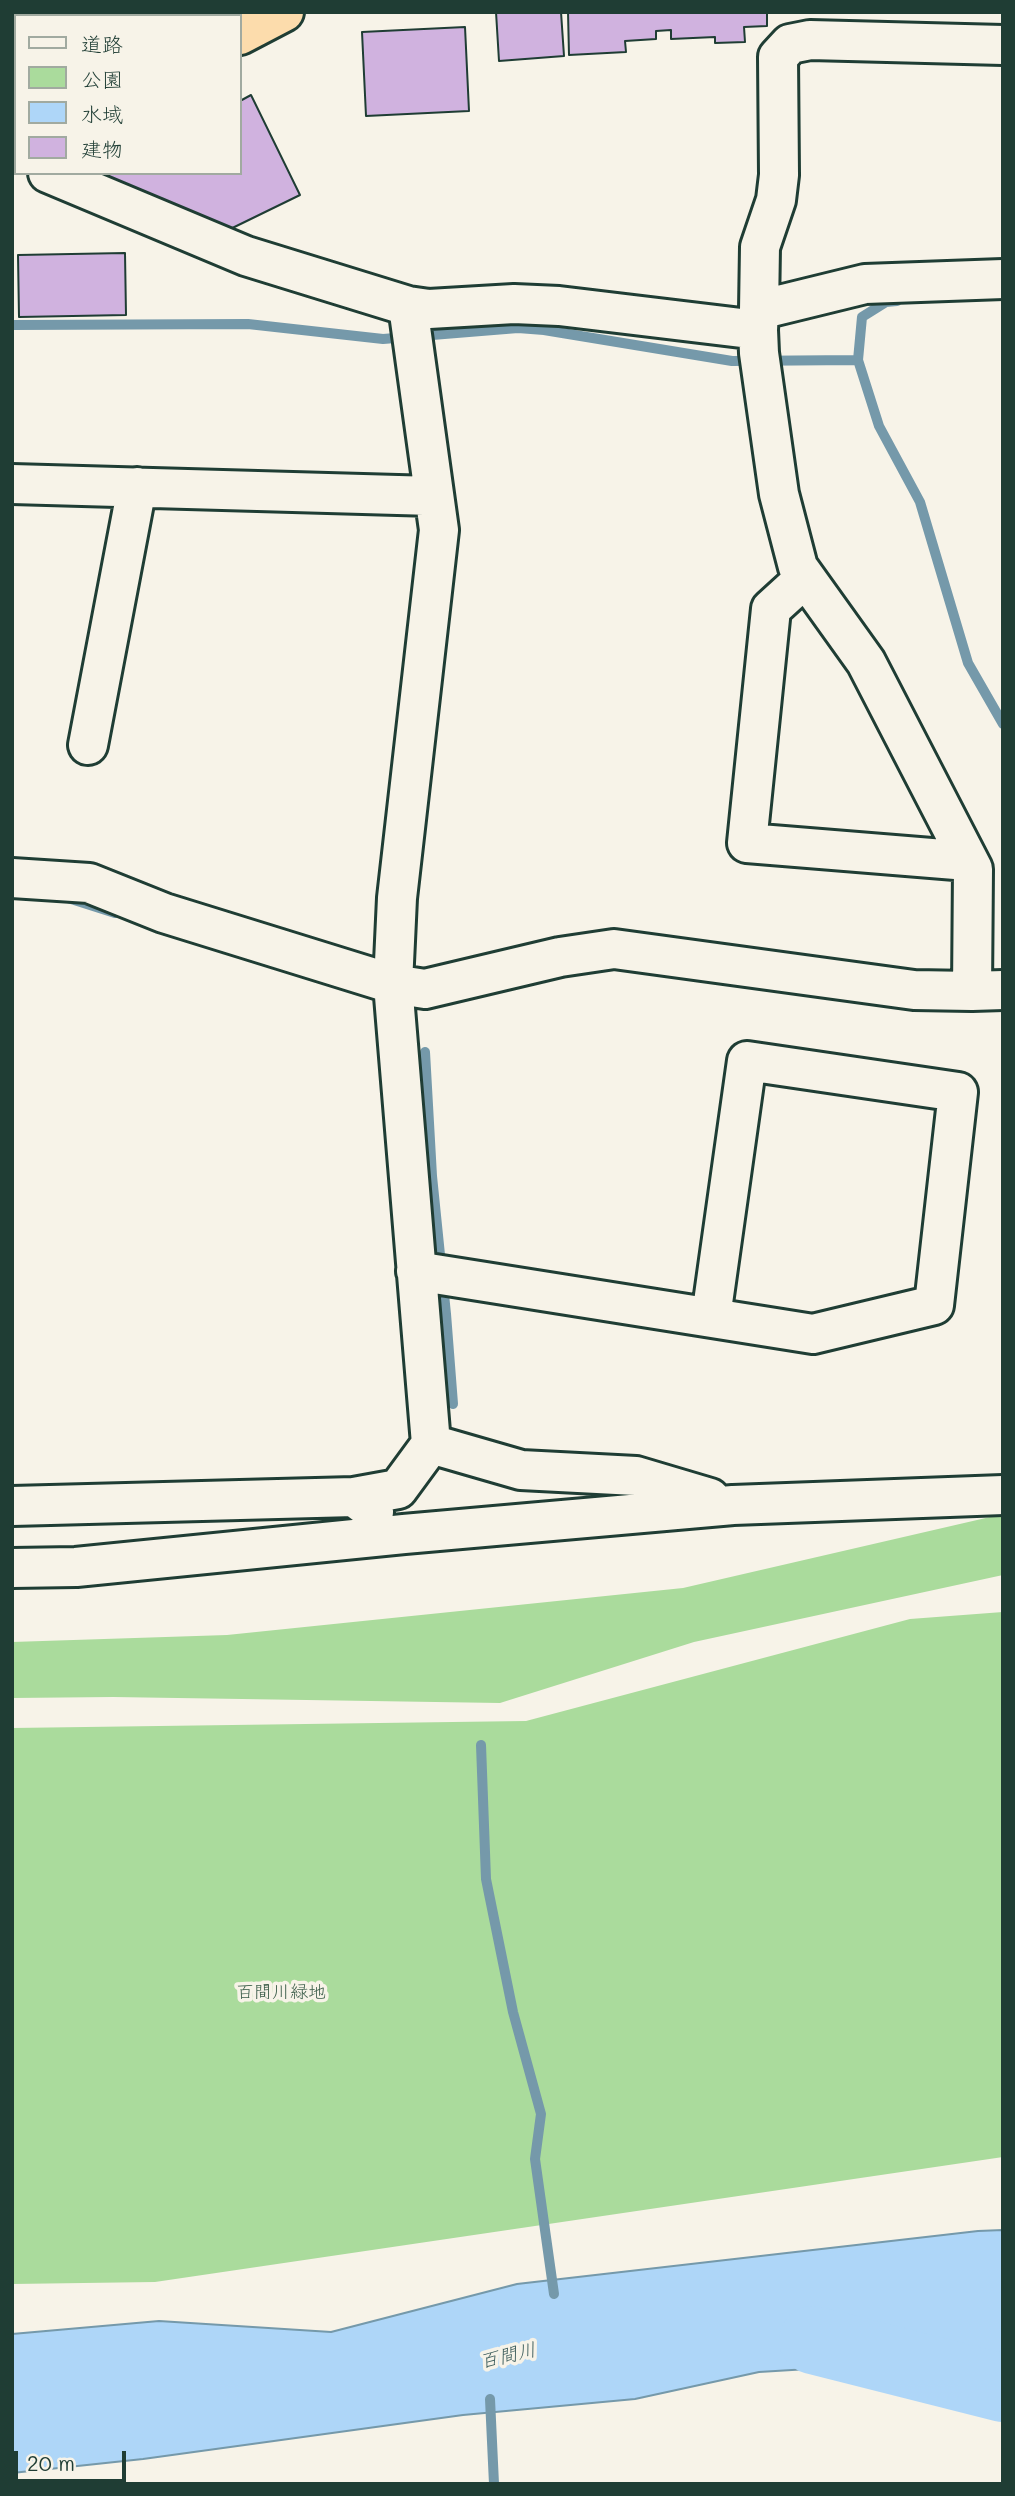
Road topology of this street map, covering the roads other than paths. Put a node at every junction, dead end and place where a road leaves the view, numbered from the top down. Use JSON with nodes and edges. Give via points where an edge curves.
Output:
{"nodes":[{"id":1,"x":284,"y":12,"type":"edge"},
{"id":2,"x":242,"y":33,"type":"edge"},
{"id":3,"x":1003,"y":45,"type":"edge"},
{"id":4,"x":53,"y":175,"type":"edge"},
{"id":5,"x":1003,"y":279,"type":"edge"},
{"id":6,"x":411,"y":327,"type":"junction"},
{"id":7,"x":760,"y":341,"type":"junction"},
{"id":8,"x":12,"y":484,"type":"edge"},
{"id":9,"x":137,"y":487,"type":"junction"},
{"id":10,"x":433,"y":496,"type":"junction"},
{"id":11,"x":806,"y":578,"type":"junction"},
{"id":12,"x":88,"y":745,"type":"dead end"},
{"id":13,"x":968,"y":861,"type":"junction"},
{"id":14,"x":12,"y":878,"type":"edge"},
{"id":15,"x":393,"y":984,"type":"junction"},
{"id":16,"x":987,"y":990,"type":"edge"},
{"id":17,"x":435,"y":1274,"type":"junction"},
{"id":18,"x":710,"y":1317,"type":"junction"},
{"id":19,"x":431,"y":1444,"type":"junction"},
{"id":20,"x":1003,"y":1495,"type":"edge"},
{"id":21,"x":354,"y":1497,"type":"junction"},
{"id":22,"x":733,"y":1505,"type":"junction"},
{"id":23,"x":12,"y":1506,"type":"edge"},
{"id":24,"x":404,"y":1534,"type":"junction"},
{"id":25,"x":12,"y":1568,"type":"edge"}],
"edges":[{"from":1,"to":2,"type":"highway"},
{"from":3,"to":7,"type":"street","via":[[810,40],[790,44],[778,57],[779,175],[761,247]]},
{"from":4,"to":6,"type":"street"},
{"from":5,"to":7,"type":"street","via":[[865,284]]},
{"from":6,"to":7,"type":"street","via":[[429,309],[514,304],[559,306]]},
{"from":6,"to":10,"type":"street"},
{"from":7,"to":11,"type":"street","via":[[779,494],[797,567]]},
{"from":8,"to":9,"type":"street"},
{"from":9,"to":10,"type":"street"},
{"from":9,"to":12,"type":"street"},
{"from":10,"to":15,"type":"street","via":[[439,530],[397,898]]},
{"from":11,"to":13,"type":"street","via":[[866,662]]},
{"from":11,"to":13,"type":"street","via":[[771,609],[747,843]]},
{"from":13,"to":16,"type":"street"},
{"from":14,"to":15,"type":"street","via":[[89,883],[164,913]]},
{"from":15,"to":16,"type":"street","via":[[425,989],[614,949],[914,990]]},
{"from":15,"to":17,"type":"street"},
{"from":17,"to":18,"type":"street"},
{"from":17,"to":19,"type":"street"},
{"from":18,"to":18,"type":"street","via":[[813,1334],[934,1305],[958,1092],[747,1061]]},
{"from":19,"to":21,"type":"street","via":[[398,1489]]},
{"from":19,"to":22,"type":"street","via":[[521,1470],[636,1476]]},
{"from":20,"to":22,"type":"street"},
{"from":21,"to":23,"type":"street"},
{"from":21,"to":24,"type":"street"},
{"from":22,"to":24,"type":"street"},
{"from":24,"to":25,"type":"street","via":[[76,1567]]}]}
